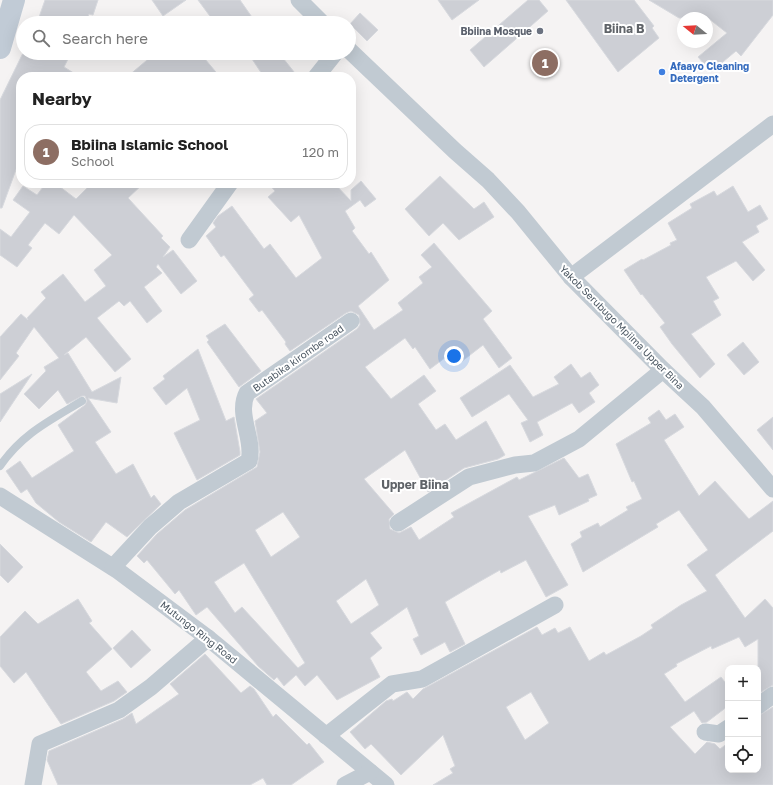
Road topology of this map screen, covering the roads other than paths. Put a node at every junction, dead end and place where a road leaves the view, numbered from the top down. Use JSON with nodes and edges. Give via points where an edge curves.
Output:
{"nodes":[{"id":1,"x":14,"y":0,"type":"edge"},
{"id":2,"x":299,"y":0,"type":"edge"},
{"id":3,"x":315,"y":16,"type":"edge"},
{"id":4,"x":0,"y":48,"type":"edge"},
{"id":5,"x":356,"y":57,"type":"edge"},
{"id":6,"x":329,"y":60,"type":"edge"},
{"id":7,"x":320,"y":72,"type":"edge"},
{"id":8,"x":773,"y":124,"type":"edge"},
{"id":9,"x":226,"y":188,"type":"edge"},
{"id":10,"x":189,"y":240,"type":"dead end"},
{"id":11,"x":570,"y":277,"type":"junction"},
{"id":12,"x":350,"y":321,"type":"dead end"},
{"id":13,"x":663,"y":370,"type":"junction"},
{"id":14,"x":82,"y":401,"type":"dead end"},
{"id":15,"x":0,"y":466,"type":"edge"},
{"id":16,"x":773,"y":489,"type":"edge"},
{"id":17,"x":0,"y":496,"type":"edge"},
{"id":18,"x":398,"y":523,"type":"dead end"},
{"id":19,"x":113,"y":567,"type":"junction"},
{"id":20,"x":555,"y":605,"type":"dead end"},
{"id":21,"x":208,"y":638,"type":"junction"},
{"id":22,"x":773,"y":695,"type":"edge"},
{"id":23,"x":761,"y":704,"type":"edge"},
{"id":24,"x":725,"y":730,"type":"edge"},
{"id":25,"x":705,"y":732,"type":"dead end"},
{"id":26,"x":326,"y":736,"type":"junction"},
{"id":27,"x":370,"y":772,"type":"junction"},
{"id":28,"x":33,"y":785,"type":"edge"},
{"id":29,"x":345,"y":785,"type":"edge"},
{"id":30,"x":386,"y":785,"type":"edge"}],
"edges":[{"from":1,"to":4,"type":"street"},
{"from":2,"to":3,"type":"street"},
{"from":5,"to":11,"type":"street","name":"Yakob Serubugo Mpiima Upper Bina","via":[[455,152],[488,180],[518,212]]},
{"from":6,"to":7,"type":"street"},
{"from":8,"to":11,"type":"street"},
{"from":9,"to":10,"type":"street"},
{"from":11,"to":13,"type":"street","name":"Yakob Serubugo Mpiima Upper Bina"},
{"from":12,"to":19,"type":"street","name":"Butabika kirombe road","via":[[247,394],[244,400],[246,431],[251,454],[248,461],[179,502],[150,527]]},
{"from":13,"to":16,"type":"street","name":"Yakob Serubugo Mpiima Upper Bina","via":[[703,407]]},
{"from":13,"to":18,"type":"street","via":[[579,439],[534,463],[515,465],[469,477]]},
{"from":14,"to":15,"type":"lane","via":[[29,433],[11,450]]},
{"from":17,"to":19,"type":"street","name":"Mutungo Ring Road"},
{"from":19,"to":21,"type":"street","name":"Mutungo Ring Road"},
{"from":20,"to":26,"type":"street","via":[[422,679],[392,684]]},
{"from":21,"to":26,"type":"street","name":"Mutungo Ring Road"},
{"from":21,"to":28,"type":"street","via":[[152,687],[119,710],[40,744]]},
{"from":22,"to":23,"type":"street"},
{"from":24,"to":25,"type":"street","via":[[719,734]]},
{"from":26,"to":27,"type":"street","name":"Mutungo Ring Road"},
{"from":27,"to":29,"type":"street"},
{"from":27,"to":30,"type":"street","name":"Mutungo Ring Road"}]}
